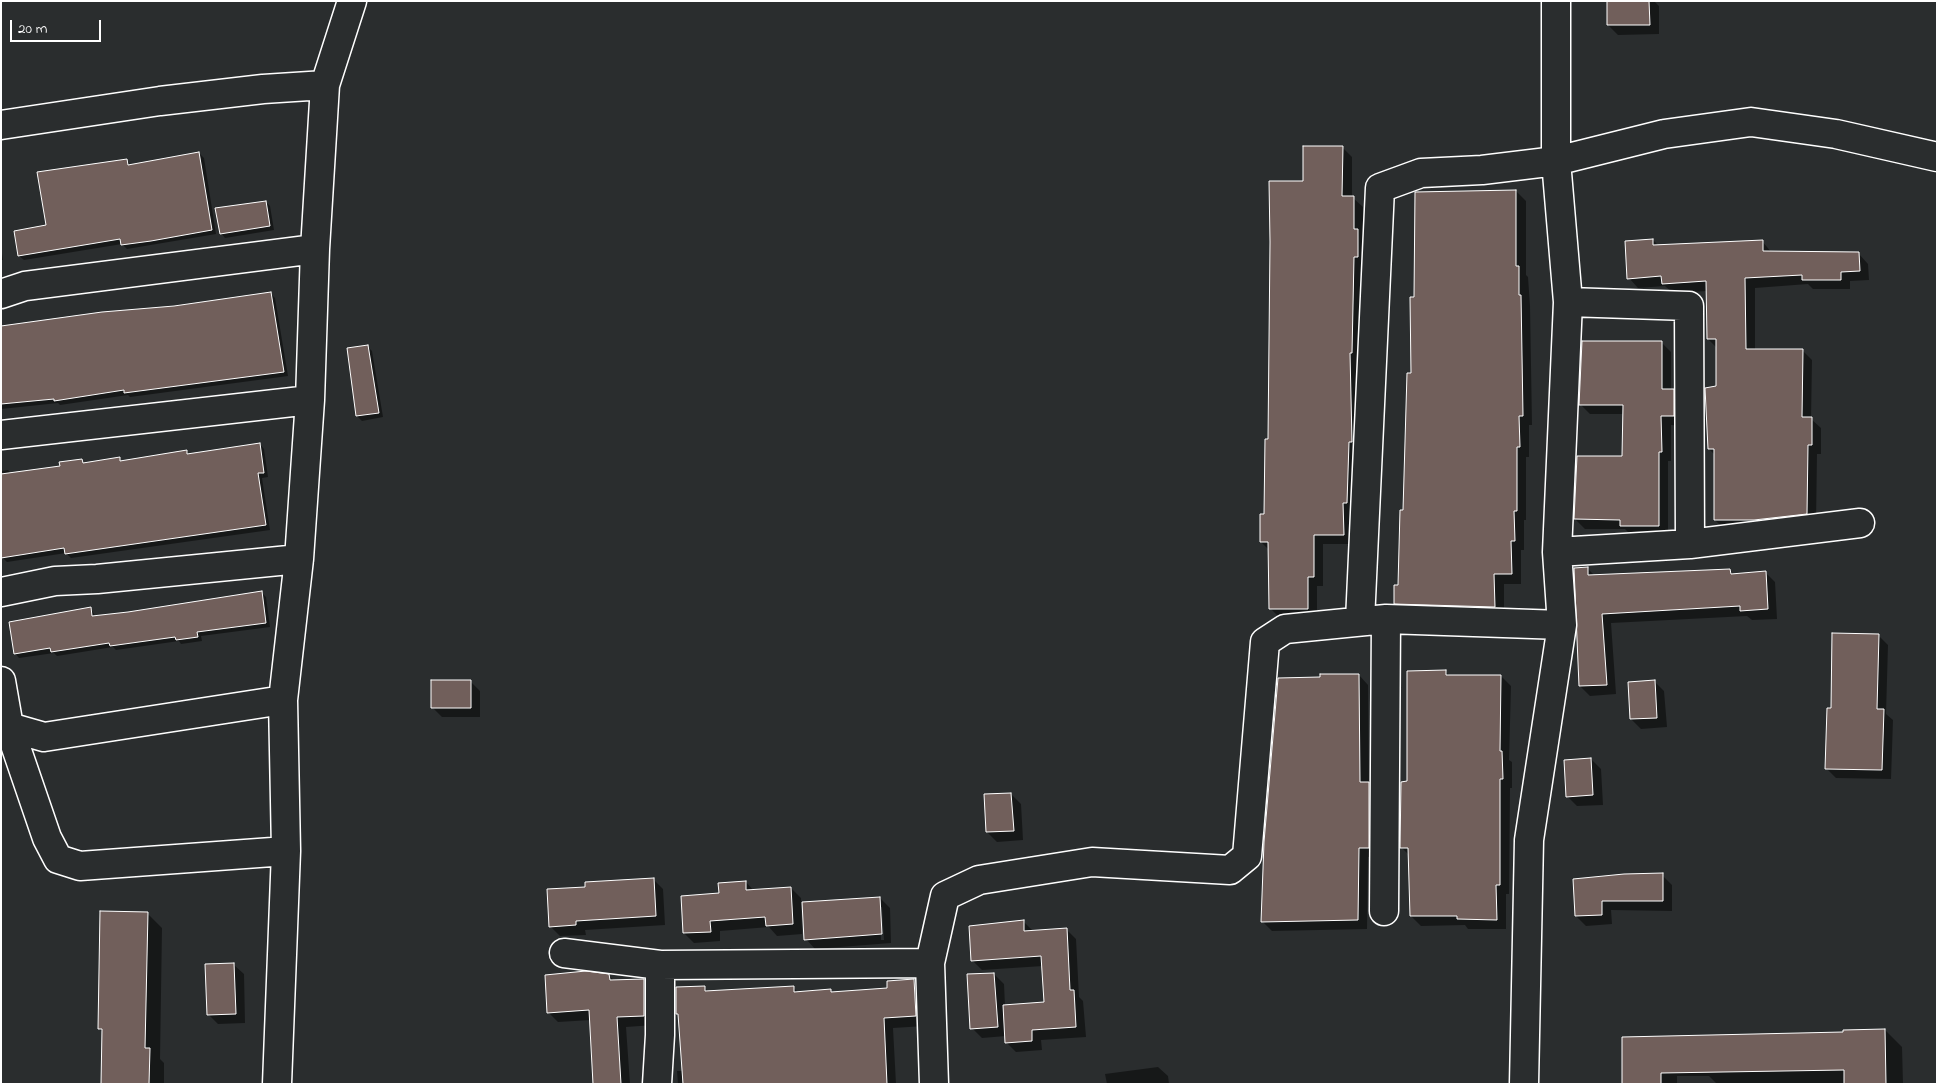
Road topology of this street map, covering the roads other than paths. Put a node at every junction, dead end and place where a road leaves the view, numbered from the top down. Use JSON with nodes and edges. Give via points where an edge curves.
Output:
{"nodes":[{"id":1,"x":352,"y":1,"type":"edge"},
{"id":2,"x":1556,"y":1,"type":"edge"},
{"id":3,"x":325,"y":84,"type":"junction"},
{"id":4,"x":1,"y":125,"type":"edge"},
{"id":5,"x":1937,"y":157,"type":"edge"},
{"id":6,"x":1556,"y":161,"type":"junction"},
{"id":7,"x":315,"y":249,"type":"junction"},
{"id":8,"x":1,"y":294,"type":"edge"},
{"id":9,"x":1568,"y":302,"type":"junction"},
{"id":10,"x":310,"y":400,"type":"junction"},
{"id":11,"x":1,"y":434,"type":"edge"},
{"id":12,"x":1860,"y":523,"type":"dead end"},
{"id":13,"x":1690,"y":544,"type":"junction"},
{"id":14,"x":1557,"y":552,"type":"junction"},
{"id":15,"x":299,"y":559,"type":"junction"},
{"id":16,"x":1,"y":592,"type":"edge"},
{"id":17,"x":1373,"y":620,"type":"junction"},
{"id":18,"x":1562,"y":625,"type":"junction"},
{"id":19,"x":1,"y":681,"type":"edge"},
{"id":20,"x":283,"y":700,"type":"junction"},
{"id":21,"x":8,"y":727,"type":"junction"},
{"id":22,"x":286,"y":851,"type":"junction"},
{"id":23,"x":1384,"y":911,"type":"dead end"},
{"id":24,"x":564,"y":953,"type":"dead end"},
{"id":25,"x":930,"y":963,"type":"junction"},
{"id":26,"x":660,"y":965,"type":"junction"},
{"id":27,"x":277,"y":1084,"type":"edge"},
{"id":28,"x":657,"y":1084,"type":"edge"},
{"id":29,"x":934,"y":1084,"type":"edge"},
{"id":30,"x":1524,"y":1084,"type":"edge"}],
"edges":[{"from":1,"to":3,"type":"street"},
{"from":2,"to":6,"type":"street"},
{"from":3,"to":4,"type":"street","via":[[160,101]]},
{"from":3,"to":7,"type":"street"},
{"from":5,"to":6,"type":"street","via":[[1836,134],[1751,122],[1664,134]]},
{"from":6,"to":9,"type":"street"},
{"from":6,"to":17,"type":"street","via":[[1421,173],[1380,188]]},
{"from":7,"to":8,"type":"street","via":[[25,286]]},
{"from":7,"to":10,"type":"street"},
{"from":9,"to":13,"type":"street","via":[[1689,306]]},
{"from":9,"to":14,"type":"street"},
{"from":10,"to":11,"type":"street"},
{"from":10,"to":15,"type":"street"},
{"from":12,"to":13,"type":"street"},
{"from":13,"to":14,"type":"street"},
{"from":14,"to":18,"type":"street"},
{"from":15,"to":16,"type":"street","via":[[97,580],[55,581]]},
{"from":15,"to":20,"type":"street"},
{"from":17,"to":18,"type":"street"},
{"from":17,"to":23,"type":"street"},
{"from":17,"to":25,"type":"street","via":[[1285,629],[1265,642],[1246,856],[1230,870],[1092,862],[978,880],[945,896]]},
{"from":18,"to":30,"type":"street","via":[[1530,840]]},
{"from":19,"to":21,"type":"street"},
{"from":20,"to":21,"type":"street","via":[[44,737]]},
{"from":20,"to":22,"type":"street"},
{"from":21,"to":22,"type":"street","via":[[47,838],[58,859],[80,866]]},
{"from":22,"to":27,"type":"street"},
{"from":24,"to":26,"type":"street"},
{"from":25,"to":26,"type":"street"},
{"from":25,"to":29,"type":"street"},
{"from":26,"to":28,"type":"street"}]}
